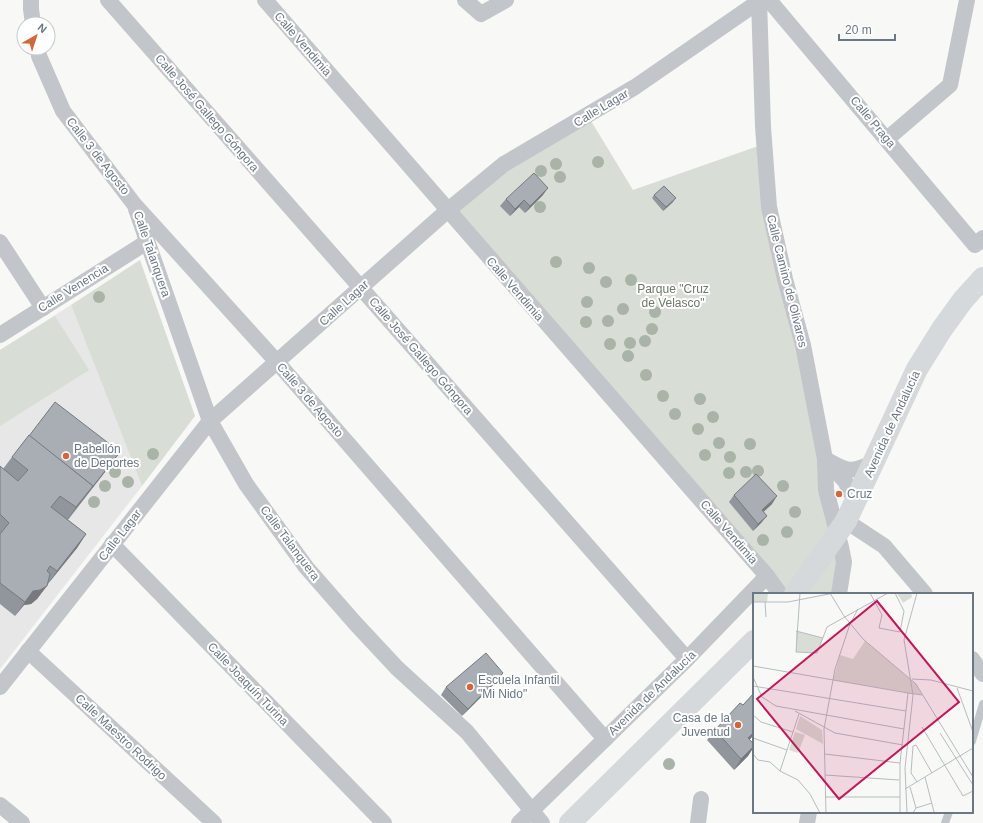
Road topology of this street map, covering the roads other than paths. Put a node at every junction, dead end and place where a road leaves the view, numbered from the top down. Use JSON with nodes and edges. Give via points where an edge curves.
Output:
{"nodes":[{"id":1,"x":31,"y":0,"type":"edge"},
{"id":2,"x":108,"y":0,"type":"edge"},
{"id":3,"x":265,"y":0,"type":"edge"},
{"id":4,"x":465,"y":0,"type":"edge"},
{"id":5,"x":506,"y":0,"type":"edge"},
{"id":6,"x":762,"y":0,"type":"edge"},
{"id":7,"x":967,"y":0,"type":"edge"},
{"id":8,"x":32,"y":16,"type":"edge"},
{"id":9,"x":39,"y":56,"type":"edge"},
{"id":10,"x":887,"y":139,"type":"junction"},
{"id":11,"x":134,"y":204,"type":"junction"},
{"id":12,"x":447,"y":211,"type":"junction"},
{"id":13,"x":0,"y":242,"type":"edge"},
{"id":14,"x":147,"y":242,"type":"junction"},
{"id":15,"x":979,"y":242,"type":"edge"},
{"id":16,"x":983,"y":278,"type":"edge"},
{"id":17,"x":361,"y":288,"type":"junction"},
{"id":18,"x":43,"y":308,"type":"junction"},
{"id":19,"x":0,"y":335,"type":"edge"},
{"id":20,"x":277,"y":362,"type":"junction"},
{"id":21,"x":210,"y":421,"type":"junction"},
{"id":22,"x":825,"y":459,"type":"junction"},
{"id":23,"x":873,"y":462,"type":"junction"},
{"id":24,"x":855,"y":501,"type":"junction"},
{"id":25,"x":842,"y":528,"type":"junction"},
{"id":26,"x":112,"y":544,"type":"junction"},
{"id":27,"x":768,"y":576,"type":"junction"},
{"id":28,"x":779,"y":593,"type":"edge"},
{"id":29,"x":796,"y":593,"type":"edge"},
{"id":30,"x":839,"y":593,"type":"edge"},
{"id":31,"x":924,"y":593,"type":"edge"},
{"id":32,"x":753,"y":642,"type":"edge"},
{"id":33,"x":28,"y":651,"type":"junction"},
{"id":34,"x":687,"y":659,"type":"junction"},
{"id":35,"x":973,"y":660,"type":"edge"},
{"id":36,"x":983,"y":674,"type":"edge"},
{"id":37,"x":0,"y":687,"type":"edge"},
{"id":38,"x":983,"y":704,"type":"edge"},
{"id":39,"x":973,"y":737,"type":"edge"},
{"id":40,"x":605,"y":739,"type":"junction"},
{"id":41,"x":701,"y":799,"type":"dead end"},
{"id":42,"x":0,"y":805,"type":"edge"},
{"id":43,"x":532,"y":811,"type":"junction"},
{"id":44,"x":809,"y":813,"type":"edge"},
{"id":45,"x":949,"y":813,"type":"edge"},
{"id":46,"x":22,"y":823,"type":"edge"},
{"id":47,"x":214,"y":823,"type":"edge"},
{"id":48,"x":384,"y":823,"type":"edge"},
{"id":49,"x":519,"y":823,"type":"edge"},
{"id":50,"x":542,"y":823,"type":"edge"},
{"id":51,"x":570,"y":823,"type":"edge"},
{"id":52,"x":698,"y":823,"type":"edge"},
{"id":53,"x":808,"y":823,"type":"edge"},
{"id":54,"x":945,"y":823,"type":"edge"}],
"edges":[{"from":1,"to":8,"type":"street"},
{"from":2,"to":17,"type":"street","name":"Calle José Gallego Góngora"},
{"from":3,"to":12,"type":"street","name":"Calle Vendimia"},
{"from":4,"to":5,"type":"street","via":[[481,14]]},
{"from":6,"to":10,"type":"street","name":"Calle Praga"},
{"from":6,"to":12,"type":"street","name":"Calle Lagar","via":[[635,87],[504,164]]},
{"from":6,"to":22,"type":"street","name":"Calle Camino de Olivares","via":[[763,127],[769,207],[803,345]]},
{"from":7,"to":10,"type":"street","via":[[950,85]]},
{"from":9,"to":11,"type":"street","name":"Calle 3 de Agosto","via":[[63,111]]},
{"from":10,"to":15,"type":"street","name":"Calle Praga"},
{"from":11,"to":14,"type":"street","name":"Calle Talanquera"},
{"from":11,"to":20,"type":"street","name":"Calle 3 de Agosto"},
{"from":12,"to":17,"type":"street","name":"Calle Lagar"},
{"from":12,"to":27,"type":"street","name":"Calle Vendimia"},
{"from":13,"to":18,"type":"street"},
{"from":14,"to":18,"type":"street","name":"Calle Venencia"},
{"from":14,"to":21,"type":"street","name":"Calle Talanquera"},
{"from":16,"to":23,"type":"main road","name":"Avenida de Andalucía","via":[[963,300],[917,369]]},
{"from":17,"to":20,"type":"street","name":"Calle Lagar"},
{"from":17,"to":34,"type":"street","name":"Calle José Gallego Góngora"},
{"from":18,"to":19,"type":"street","name":"Calle Venencia"},
{"from":20,"to":21,"type":"street","name":"Calle Lagar"},
{"from":20,"to":40,"type":"street","name":"Calle 3 de Agosto"},
{"from":21,"to":26,"type":"street","name":"Calle Lagar"},
{"from":21,"to":43,"type":"street","name":"Calle Talanquera","via":[[246,484],[306,567],[397,668],[467,732]]},
{"from":22,"to":23,"type":"street","via":[[842,469],[856,470]]},
{"from":22,"to":24,"type":"street","via":[[844,481]]},
{"from":22,"to":25,"type":"street","name":"Calle Camino de Olivares","via":[[826,490]]},
{"from":23,"to":24,"type":"main road","name":"Avenida de Andalucía"},
{"from":24,"to":25,"type":"main road","name":"Avenida de Andalucía"},
{"from":25,"to":29,"type":"main road","name":"Avenida de Andalucía"},
{"from":25,"to":30,"type":"street","name":"Calle Camino de Olivares","via":[[844,562]]},
{"from":25,"to":31,"type":"street","via":[[884,546]]},
{"from":26,"to":33,"type":"street","name":"Calle Lagar"},
{"from":26,"to":48,"type":"street","name":"Calle Joaquín Turina"},
{"from":27,"to":28,"type":"street"},
{"from":27,"to":34,"type":"street","name":"Avenida de Andalucía"},
{"from":32,"to":51,"type":"main road"},
{"from":33,"to":37,"type":"street","name":"Calle Lagar"},
{"from":33,"to":47,"type":"street","name":"Calle Maestro Rodrigo"},
{"from":34,"to":40,"type":"street","name":"Avenida de Andalucía"},
{"from":35,"to":36,"type":"street"},
{"from":38,"to":39,"type":"lane"},
{"from":40,"to":43,"type":"street","name":"Avenida de Andalucía"},
{"from":41,"to":52,"type":"street"},
{"from":42,"to":46,"type":"street"},
{"from":43,"to":49,"type":"street","name":"Avenida de Andalucía"},
{"from":43,"to":50,"type":"street","name":"Calle Talanquera"},
{"from":44,"to":53,"type":"street"},
{"from":45,"to":54,"type":"lane"}]}
